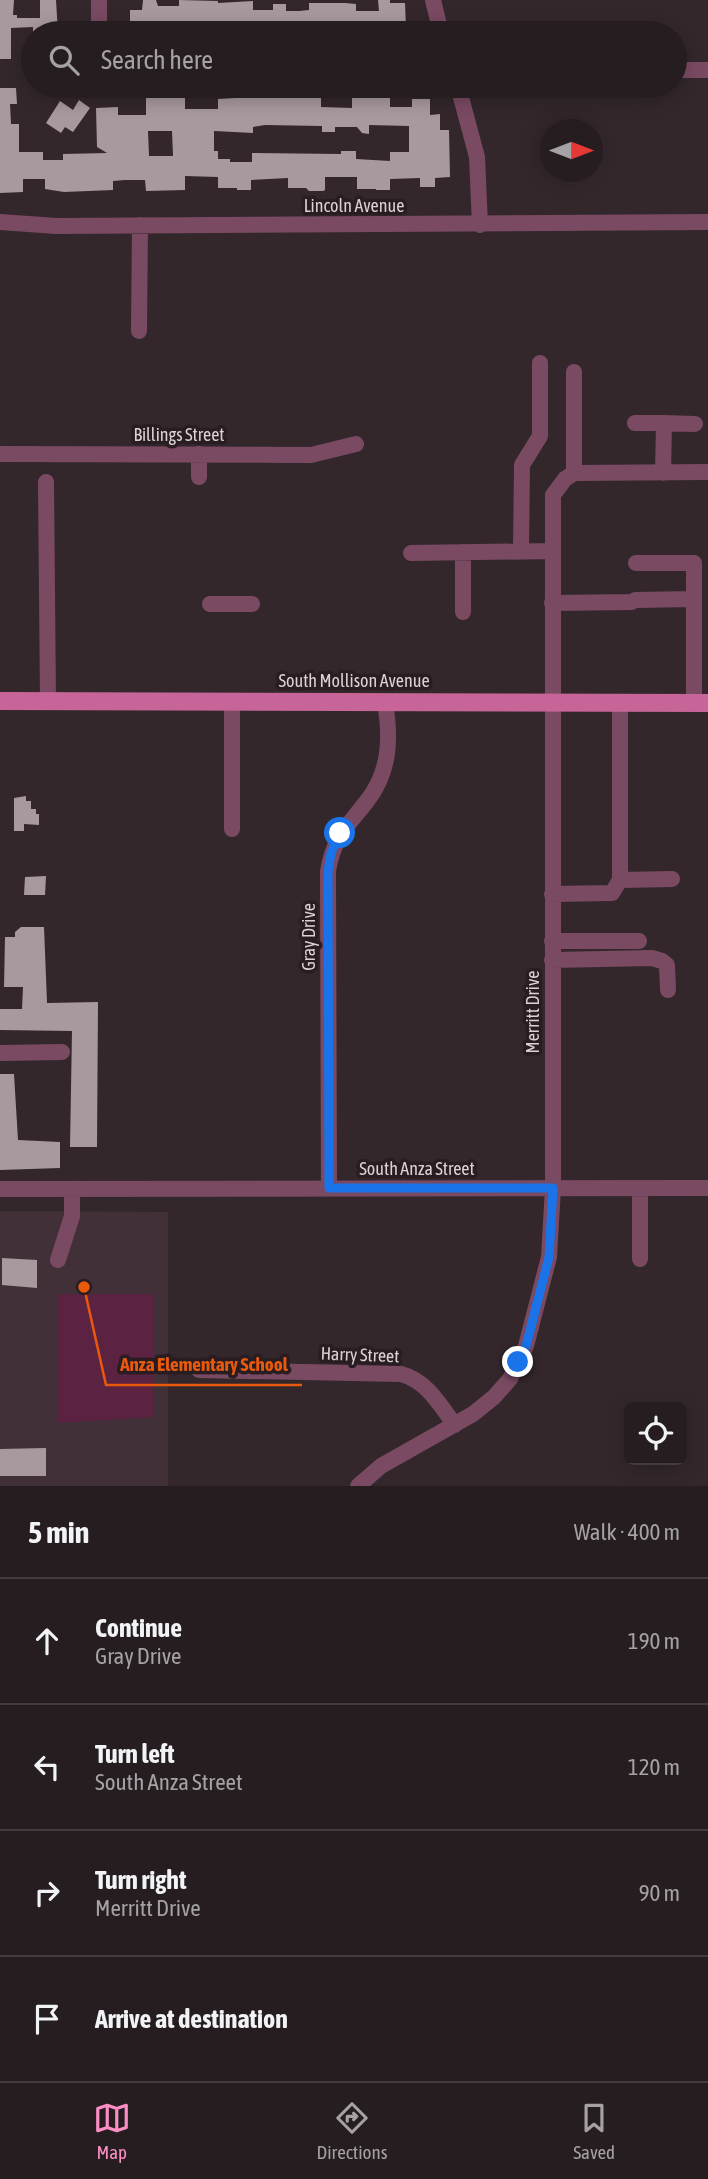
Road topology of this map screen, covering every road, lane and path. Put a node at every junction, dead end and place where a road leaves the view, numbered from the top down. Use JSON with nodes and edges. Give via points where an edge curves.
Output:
{"nodes":[{"id":1,"x":99,"y":0,"type":"edge"},
{"id":2,"x":433,"y":0,"type":"edge"},
{"id":3,"x":99,"y":21,"type":"edge"},
{"id":4,"x":438,"y":21,"type":"edge"},
{"id":5,"x":687,"y":70,"type":"edge"},
{"id":6,"x":708,"y":70,"type":"edge"},
{"id":7,"x":461,"y":98,"type":"edge"},
{"id":8,"x":0,"y":222,"type":"edge"},
{"id":9,"x":708,"y":222,"type":"edge"},
{"id":10,"x":140,"y":225,"type":"junction"},
{"id":11,"x":480,"y":225,"type":"junction"},
{"id":12,"x":139,"y":331,"type":"dead end"},
{"id":13,"x":540,"y":363,"type":"dead end"},
{"id":14,"x":574,"y":372,"type":"dead end"},
{"id":15,"x":635,"y":423,"type":"dead end"},
{"id":16,"x":664,"y":423,"type":"junction"},
{"id":17,"x":695,"y":424,"type":"dead end"},
{"id":18,"x":356,"y":444,"type":"dead end"},
{"id":19,"x":0,"y":454,"type":"edge"},
{"id":20,"x":199,"y":454,"type":"junction"},
{"id":21,"x":708,"y":472,"type":"edge"},
{"id":22,"x":580,"y":473,"type":"junction"},
{"id":23,"x":663,"y":473,"type":"junction"},
{"id":24,"x":199,"y":477,"type":"dead end"},
{"id":25,"x":47,"y":482,"type":"dead end"},
{"id":26,"x":521,"y":551,"type":"junction"},
{"id":27,"x":552,"y":551,"type":"junction"},
{"id":28,"x":463,"y":552,"type":"junction"},
{"id":29,"x":411,"y":553,"type":"dead end"},
{"id":30,"x":636,"y":563,"type":"dead end"},
{"id":31,"x":694,"y":599,"type":"junction"},
{"id":32,"x":552,"y":603,"type":"junction"},
{"id":33,"x":210,"y":604,"type":"dead end"},
{"id":34,"x":252,"y":604,"type":"dead end"},
{"id":35,"x":463,"y":611,"type":"dead end"},
{"id":36,"x":0,"y":701,"type":"edge"},
{"id":37,"x":48,"y":702,"type":"junction"},
{"id":38,"x":232,"y":702,"type":"junction"},
{"id":39,"x":386,"y":703,"type":"junction"},
{"id":40,"x":551,"y":703,"type":"junction"},
{"id":41,"x":620,"y":703,"type":"junction"},
{"id":42,"x":701,"y":703,"type":"edge"},
{"id":43,"x":232,"y":829,"type":"dead end"},
{"id":44,"x":672,"y":879,"type":"dead end"},
{"id":45,"x":620,"y":880,"type":"junction"},
{"id":46,"x":552,"y":894,"type":"junction"},
{"id":47,"x":552,"y":941,"type":"junction"},
{"id":48,"x":639,"y":941,"type":"dead end"},
{"id":49,"x":552,"y":960,"type":"junction"},
{"id":50,"x":668,"y":990,"type":"dead end"},
{"id":51,"x":62,"y":1052,"type":"dead end"},
{"id":52,"x":0,"y":1053,"type":"edge"},
{"id":53,"x":329,"y":1188,"type":"junction"},
{"id":54,"x":553,"y":1188,"type":"junction"},
{"id":55,"x":640,"y":1188,"type":"junction"},
{"id":56,"x":708,"y":1188,"type":"edge"},
{"id":57,"x":0,"y":1189,"type":"edge"},
{"id":58,"x":72,"y":1189,"type":"junction"},
{"id":59,"x":640,"y":1259,"type":"dead end"},
{"id":60,"x":58,"y":1260,"type":"dead end"},
{"id":61,"x":199,"y":1370,"type":"dead end"},
{"id":62,"x":455,"y":1425,"type":"junction"},
{"id":63,"x":358,"y":1486,"type":"edge"}],
"edges":[{"from":1,"to":3,"type":"street"},
{"from":2,"to":4,"type":"street"},
{"from":5,"to":6,"type":"street"},
{"from":7,"to":11,"type":"street","via":[[477,157]]},
{"from":8,"to":10,"type":"street","name":"Lincoln Avenue"},
{"from":9,"to":11,"type":"street","name":"Lincoln Avenue"},
{"from":10,"to":11,"type":"street","name":"Lincoln Avenue"},
{"from":10,"to":12,"type":"street"},
{"from":13,"to":26,"type":"street","via":[[540,436],[522,465]]},
{"from":14,"to":22,"type":"street"},
{"from":15,"to":16,"type":"street"},
{"from":16,"to":17,"type":"street"},
{"from":16,"to":23,"type":"street"},
{"from":18,"to":20,"type":"street","name":"Billings Street","via":[[311,455]]},
{"from":19,"to":20,"type":"street","name":"Billings Street"},
{"from":20,"to":24,"type":"street"},
{"from":21,"to":23,"type":"street"},
{"from":22,"to":23,"type":"street"},
{"from":22,"to":27,"type":"street","name":"Merritt Drive","via":[[565,479],[553,495]]},
{"from":25,"to":37,"type":"street"},
{"from":26,"to":27,"type":"street"},
{"from":26,"to":28,"type":"street"},
{"from":27,"to":32,"type":"street","name":"Merritt Drive"},
{"from":28,"to":29,"type":"street"},
{"from":28,"to":35,"type":"street"},
{"from":30,"to":31,"type":"street","via":[[694,562]]},
{"from":31,"to":32,"type":"street"},
{"from":31,"to":42,"type":"street"},
{"from":32,"to":40,"type":"street","name":"Merritt Drive"},
{"from":33,"to":34,"type":"street"},
{"from":36,"to":37,"type":"main road","name":"South Mollison Avenue"},
{"from":37,"to":38,"type":"main road","name":"South Mollison Avenue"},
{"from":38,"to":39,"type":"main road","name":"South Mollison Avenue"},
{"from":38,"to":43,"type":"street"},
{"from":39,"to":40,"type":"main road","name":"South Mollison Avenue"},
{"from":39,"to":53,"type":"street","name":"Gray Drive","via":[[385,768],[368,800],[340,833],[328,871]]},
{"from":40,"to":41,"type":"main road","name":"South Mollison Avenue"},
{"from":40,"to":46,"type":"street","name":"Merritt Drive"},
{"from":41,"to":42,"type":"main road","name":"South Mollison Avenue"},
{"from":41,"to":45,"type":"street"},
{"from":44,"to":45,"type":"street"},
{"from":45,"to":46,"type":"street","via":[[612,893]]},
{"from":46,"to":47,"type":"street","name":"Merritt Drive"},
{"from":47,"to":48,"type":"street"},
{"from":47,"to":49,"type":"street","name":"Merritt Drive"},
{"from":49,"to":50,"type":"street","via":[[652,958],[667,965]]},
{"from":49,"to":54,"type":"street","name":"Merritt Drive"},
{"from":51,"to":52,"type":"street"},
{"from":53,"to":54,"type":"street","name":"South Anza Street"},
{"from":53,"to":58,"type":"street","name":"South Anza Street"},
{"from":54,"to":55,"type":"street","name":"South Anza Street"},
{"from":54,"to":62,"type":"street","name":"Merritt Drive","via":[[551,1246],[526,1346],[494,1397]]},
{"from":55,"to":56,"type":"street","name":"South Anza Street"},
{"from":55,"to":59,"type":"street"},
{"from":57,"to":58,"type":"street","name":"South Anza Street"},
{"from":58,"to":60,"type":"street","via":[[72,1216]]},
{"from":61,"to":62,"type":"street","name":"Harry Street","via":[[415,1377]]},
{"from":62,"to":63,"type":"street","name":"Merritt Drive","via":[[381,1466]]}]}
